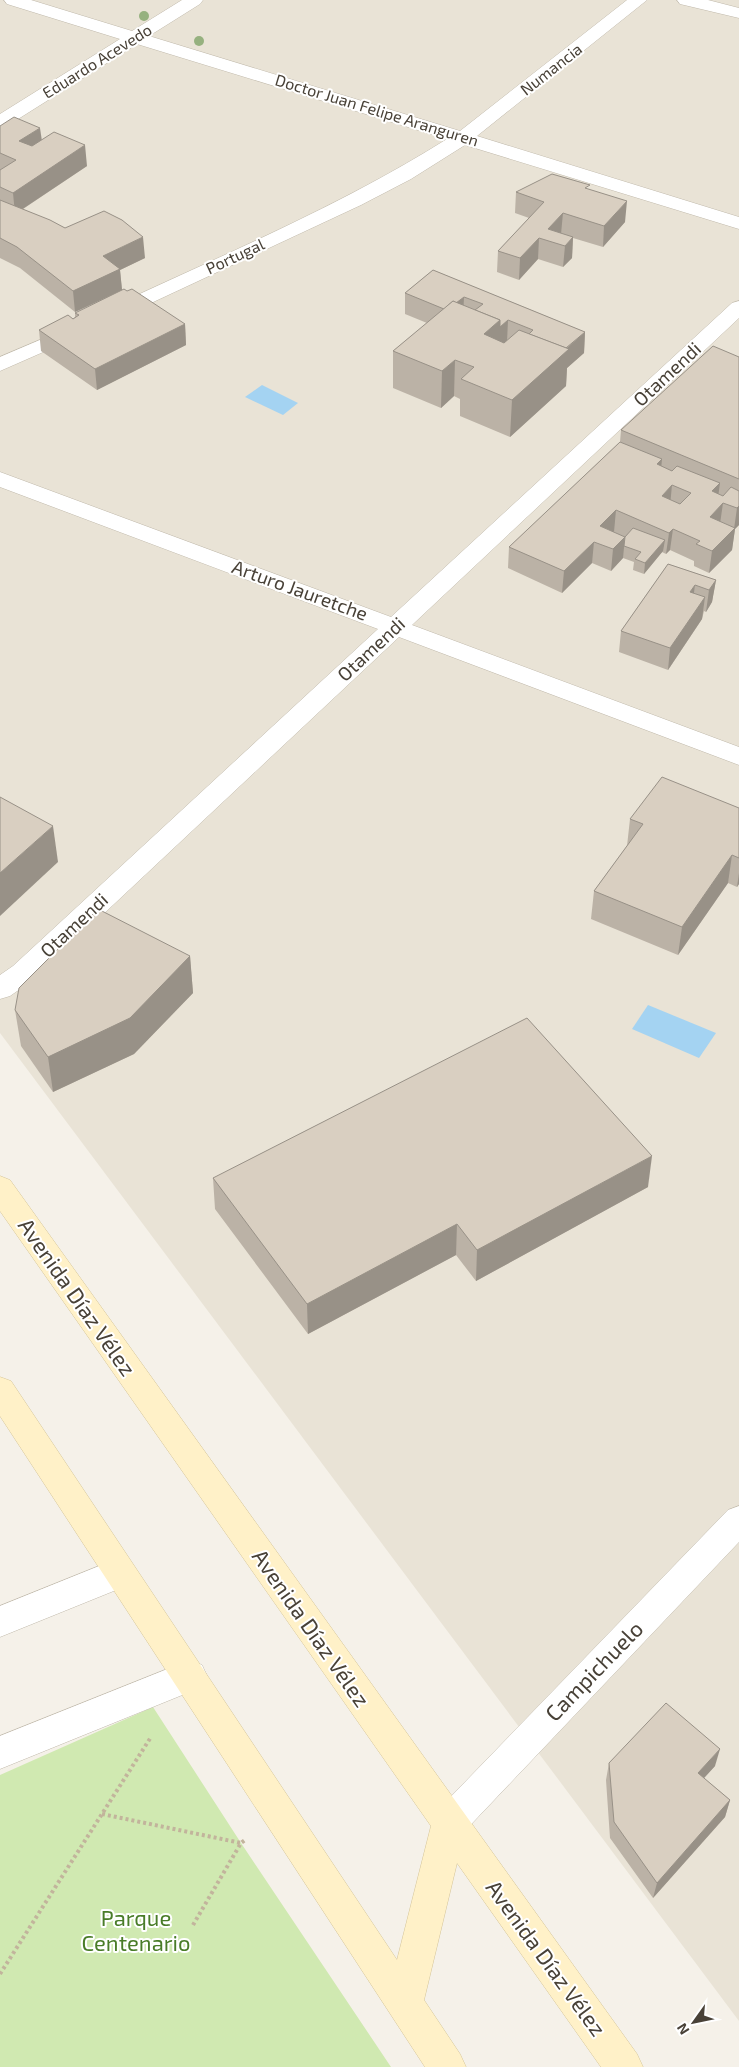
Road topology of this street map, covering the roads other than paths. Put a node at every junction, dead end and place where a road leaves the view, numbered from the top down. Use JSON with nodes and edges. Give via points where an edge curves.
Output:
{"nodes":[{"id":1,"x":13,"y":0,"type":"edge"},
{"id":2,"x":194,"y":0,"type":"edge"},
{"id":3,"x":638,"y":0,"type":"edge"},
{"id":4,"x":686,"y":0,"type":"edge"},
{"id":5,"x":739,"y":13,"type":"edge"},
{"id":6,"x":136,"y":36,"type":"junction"},
{"id":7,"x":0,"y":122,"type":"edge"},
{"id":8,"x":464,"y":137,"type":"junction"},
{"id":9,"x":739,"y":223,"type":"edge"},
{"id":10,"x":739,"y":307,"type":"edge"},
{"id":11,"x":0,"y":366,"type":"edge"},
{"id":12,"x":0,"y":478,"type":"edge"},
{"id":13,"x":396,"y":626,"type":"junction"},
{"id":14,"x":739,"y":756,"type":"edge"},
{"id":15,"x":0,"y":989,"type":"edge"},
{"id":16,"x":0,"y":1188,"type":"edge"},
{"id":17,"x":0,"y":1390,"type":"edge"},
{"id":18,"x":739,"y":1520,"type":"edge"},
{"id":19,"x":119,"y":1573,"type":"junction"},
{"id":20,"x":0,"y":1622,"type":"edge"},
{"id":21,"x":190,"y":1676,"type":"junction"},
{"id":22,"x":0,"y":1753,"type":"edge"},
{"id":23,"x":449,"y":1823,"type":"junction"},
{"id":24,"x":405,"y":2002,"type":"junction"},
{"id":25,"x":447,"y":2067,"type":"edge"},
{"id":26,"x":624,"y":2067,"type":"edge"}],
"edges":[{"from":1,"to":6,"type":"street","name":"Doctor Juan Felipe Aranguren"},
{"from":2,"to":6,"type":"street","name":"Eduardo Acevedo"},
{"from":3,"to":8,"type":"street","name":"Numancia"},
{"from":4,"to":5,"type":"street"},
{"from":6,"to":7,"type":"street","name":"Eduardo Acevedo"},
{"from":6,"to":8,"type":"street","name":"Doctor Juan Felipe Aranguren"},
{"from":8,"to":9,"type":"street","name":"Doctor Juan Felipe Aranguren"},
{"from":8,"to":11,"type":"street","name":"Portugal","via":[[404,175],[354,201]]},
{"from":10,"to":13,"type":"street","name":"Otamendi"},
{"from":12,"to":13,"type":"street","name":"Arturo Jauretche"},
{"from":13,"to":14,"type":"street","name":"Arturo Jauretche"},
{"from":13,"to":15,"type":"street","name":"Otamendi","via":[[31,966]]},
{"from":16,"to":23,"type":"main road","name":"Avenida Díaz Vélez"},
{"from":17,"to":19,"type":"main road"},
{"from":18,"to":23,"type":"street","name":"Campichuelo"},
{"from":19,"to":20,"type":"street"},
{"from":19,"to":21,"type":"main road"},
{"from":21,"to":22,"type":"street"},
{"from":21,"to":24,"type":"main road"},
{"from":23,"to":24,"type":"main road"},
{"from":23,"to":26,"type":"main road","name":"Avenida Díaz Vélez"},
{"from":24,"to":25,"type":"main road"}]}
